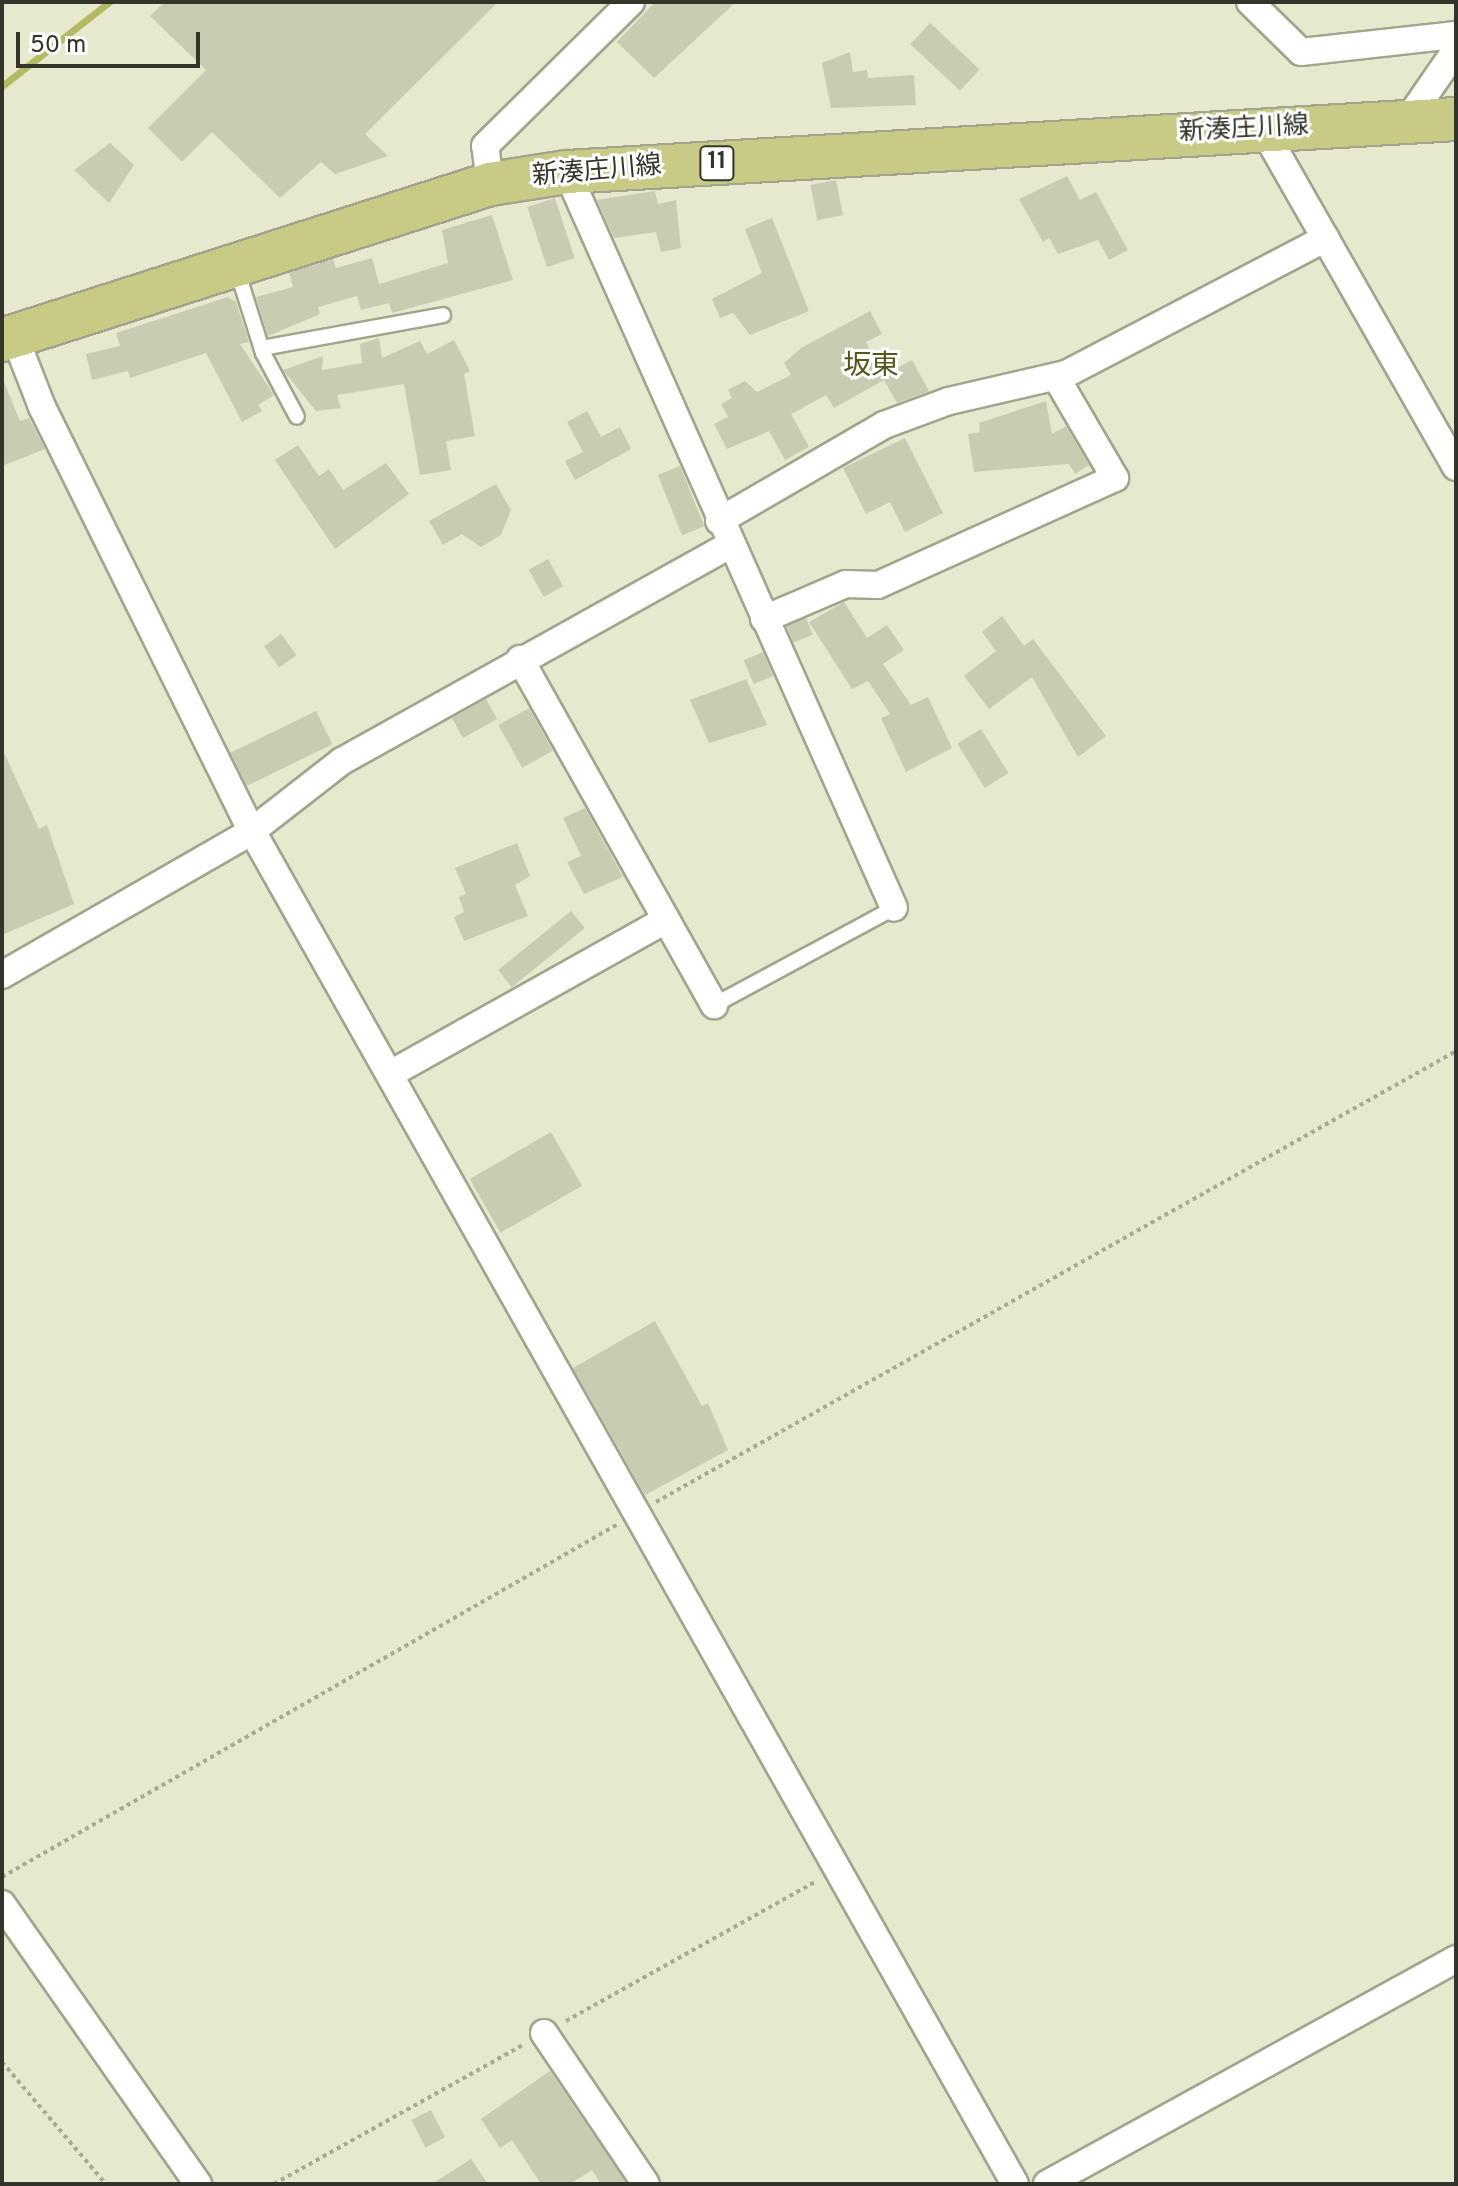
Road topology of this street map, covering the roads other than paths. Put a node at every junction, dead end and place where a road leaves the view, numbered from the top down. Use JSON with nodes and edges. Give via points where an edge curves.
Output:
{"nodes":[{"id":1,"x":631,"y":2,"type":"edge"},
{"id":2,"x":1250,"y":2,"type":"edge"},
{"id":3,"x":1456,"y":35,"type":"edge"},
{"id":4,"x":1456,"y":50,"type":"edge"},
{"id":5,"x":1456,"y":119,"type":"edge"},
{"id":6,"x":1407,"y":121,"type":"junction"},
{"id":7,"x":1263,"y":129,"type":"junction"},
{"id":8,"x":567,"y":172,"type":"junction"},
{"id":9,"x":490,"y":184,"type":"junction"},
{"id":10,"x":1326,"y":238,"type":"junction"},
{"id":11,"x":235,"y":262,"type":"junction"},
{"id":12,"x":443,"y":315,"type":"dead end"},
{"id":13,"x":8,"y":338,"type":"edge"},
{"id":14,"x":262,"y":348,"type":"junction"},
{"id":15,"x":1056,"y":377,"type":"junction"},
{"id":16,"x":297,"y":417,"type":"dead end"},
{"id":17,"x":1456,"y":467,"type":"edge"},
{"id":18,"x":719,"y":521,"type":"junction"},
{"id":19,"x":729,"y":546,"type":"junction"},
{"id":20,"x":764,"y":619,"type":"junction"},
{"id":21,"x":520,"y":659,"type":"junction"},
{"id":22,"x":252,"y":831,"type":"junction"},
{"id":23,"x":894,"y":908,"type":"joint"},
{"id":24,"x":666,"y":920,"type":"junction"},
{"id":25,"x":2,"y":975,"type":"edge"},
{"id":26,"x":714,"y":1005,"type":"joint"},
{"id":27,"x":392,"y":1073,"type":"junction"},
{"id":28,"x":2,"y":1904,"type":"edge"},
{"id":29,"x":1456,"y":1959,"type":"edge"},
{"id":30,"x":544,"y":2033,"type":"dead end"},
{"id":31,"x":198,"y":2184,"type":"edge"},
{"id":32,"x":646,"y":2184,"type":"edge"},
{"id":33,"x":1015,"y":2184,"type":"edge"},
{"id":34,"x":1047,"y":2184,"type":"edge"}],
"edges":[{"from":1,"to":9,"type":"street","via":[[485,146]]},
{"from":2,"to":3,"type":"street","via":[[1301,52]]},
{"from":4,"to":6,"type":"street"},
{"from":5,"to":6,"type":"main road","name":"新湊庄川線","number":"11"},
{"from":6,"to":7,"type":"main road","name":"新湊庄川線","number":"11"},
{"from":7,"to":8,"type":"main road","name":"新湊庄川線","number":"11"},
{"from":7,"to":10,"type":"street"},
{"from":8,"to":9,"type":"main road","name":"新湊庄川線","number":"11"},
{"from":8,"to":18,"type":"street"},
{"from":9,"to":11,"type":"main road","name":"新湊庄川線","number":"11"},
{"from":10,"to":15,"type":"street"},
{"from":10,"to":17,"type":"street"},
{"from":11,"to":13,"type":"main road","name":"新湊庄川線","number":"11"},
{"from":11,"to":14,"type":"lane"},
{"from":12,"to":14,"type":"lane"},
{"from":13,"to":22,"type":"street"},
{"from":14,"to":16,"type":"lane"},
{"from":15,"to":18,"type":"street","via":[[884,425]]},
{"from":15,"to":20,"type":"street","via":[[1115,478],[878,585],[846,584]]},
{"from":18,"to":19,"type":"street"},
{"from":19,"to":20,"type":"street"},
{"from":19,"to":21,"type":"street"},
{"from":20,"to":23,"type":"street"},
{"from":21,"to":22,"type":"street","via":[[342,761]]},
{"from":21,"to":24,"type":"street"},
{"from":22,"to":25,"type":"street"},
{"from":22,"to":27,"type":"street"},
{"from":23,"to":26,"type":"lane"},
{"from":24,"to":26,"type":"street"},
{"from":24,"to":27,"type":"street"},
{"from":27,"to":33,"type":"street"},
{"from":28,"to":31,"type":"street"},
{"from":29,"to":34,"type":"street"},
{"from":30,"to":32,"type":"street"}]}
